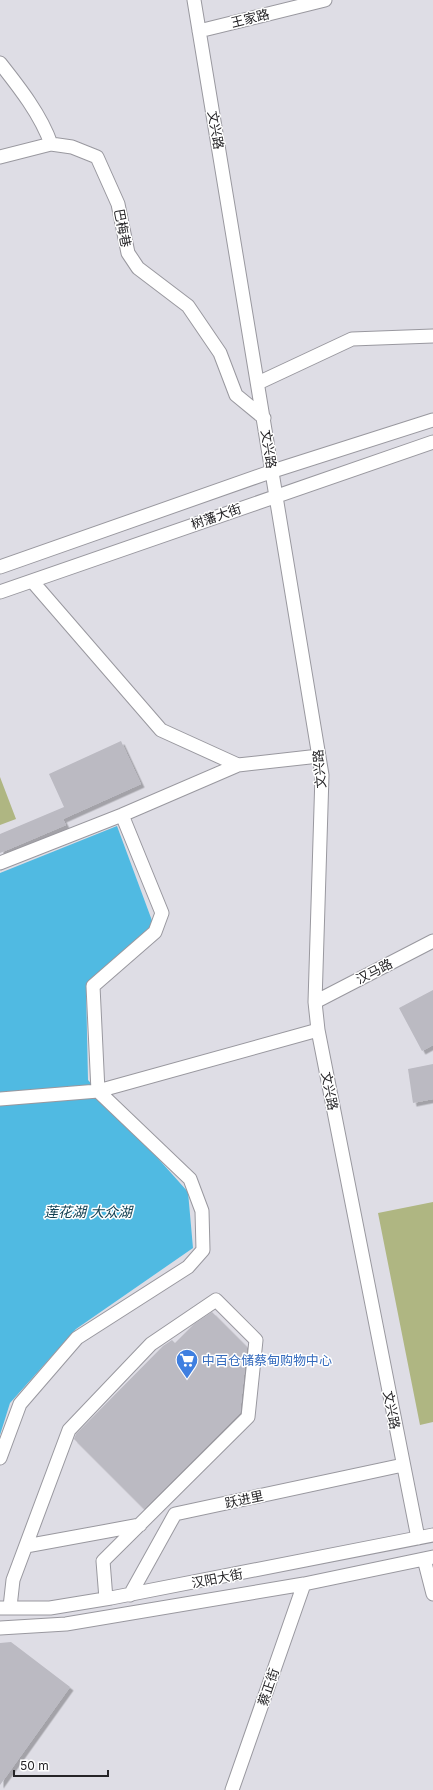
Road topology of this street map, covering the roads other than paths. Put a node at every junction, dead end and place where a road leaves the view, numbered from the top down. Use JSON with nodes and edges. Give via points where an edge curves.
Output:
{"nodes":[{"id":1,"x":194,"y":0,"type":"edge"},
{"id":2,"x":325,"y":0,"type":"edge"},
{"id":3,"x":199,"y":31,"type":"junction"},
{"id":4,"x":0,"y":63,"type":"edge"},
{"id":5,"x":51,"y":144,"type":"junction"},
{"id":6,"x":0,"y":157,"type":"edge"},
{"id":7,"x":433,"y":336,"type":"edge"},
{"id":8,"x":258,"y":383,"type":"junction"},
{"id":9,"x":264,"y":418,"type":"junction"},
{"id":10,"x":433,"y":420,"type":"edge"},
{"id":11,"x":433,"y":442,"type":"edge"},
{"id":12,"x":273,"y":471,"type":"junction"},
{"id":13,"x":277,"y":495,"type":"junction"},
{"id":14,"x":0,"y":567,"type":"edge"},
{"id":15,"x":32,"y":581,"type":"junction"},
{"id":16,"x":0,"y":592,"type":"edge"},
{"id":17,"x":319,"y":756,"type":"junction"},
{"id":18,"x":238,"y":765,"type":"junction"},
{"id":19,"x":122,"y":815,"type":"junction"},
{"id":20,"x":0,"y":863,"type":"edge"},
{"id":21,"x":433,"y":941,"type":"edge"},
{"id":22,"x":315,"y":1002,"type":"junction"},
{"id":23,"x":318,"y":1030,"type":"junction"},
{"id":24,"x":98,"y":1091,"type":"junction"},
{"id":25,"x":0,"y":1099,"type":"edge"},
{"id":26,"x":0,"y":1458,"type":"edge"},
{"id":27,"x":403,"y":1465,"type":"junction"},
{"id":28,"x":140,"y":1525,"type":"junction"},
{"id":29,"x":433,"y":1535,"type":"edge"},
{"id":30,"x":418,"y":1538,"type":"junction"},
{"id":31,"x":26,"y":1546,"type":"junction"},
{"id":32,"x":428,"y":1558,"type":"edge"},
{"id":33,"x":304,"y":1584,"type":"junction"},
{"id":34,"x":433,"y":1594,"type":"edge"},
{"id":35,"x":130,"y":1595,"type":"junction"},
{"id":36,"x":106,"y":1599,"type":"junction"},
{"id":37,"x":5,"y":1607,"type":"edge"},
{"id":38,"x":0,"y":1628,"type":"edge"},
{"id":39,"x":232,"y":1790,"type":"edge"}],
"edges":[{"from":1,"to":3,"type":"street","name":"文兴路"},
{"from":2,"to":3,"type":"street","name":"王家路"},
{"from":3,"to":8,"type":"street","name":"文兴路"},
{"from":4,"to":5,"type":"street","via":[[46,131]]},
{"from":5,"to":6,"type":"street"},
{"from":5,"to":9,"type":"street","name":"巴梅巷","via":[[72,147],[97,157],[118,204],[128,253],[138,268],[188,306],[220,353],[236,395]]},
{"from":7,"to":8,"type":"street","via":[[352,339]]},
{"from":8,"to":9,"type":"street","name":"文兴路"},
{"from":9,"to":12,"type":"street","name":"文兴路"},
{"from":10,"to":12,"type":"street","name":"树藩大街"},
{"from":11,"to":13,"type":"street","name":"树藩大街"},
{"from":12,"to":13,"type":"street","name":"文兴路"},
{"from":12,"to":14,"type":"street","name":"树藩大街"},
{"from":13,"to":15,"type":"street","name":"树藩大街"},
{"from":13,"to":17,"type":"street","name":"文兴路"},
{"from":15,"to":16,"type":"street","name":"树藩大街"},
{"from":15,"to":18,"type":"street","via":[[161,730]]},
{"from":17,"to":18,"type":"street"},
{"from":17,"to":22,"type":"street","name":"文兴路","via":[[322,775]]},
{"from":18,"to":19,"type":"street"},
{"from":19,"to":20,"type":"street"},
{"from":19,"to":24,"type":"street","via":[[162,913],[155,932],[93,986]]},
{"from":21,"to":22,"type":"street","name":"汉马路"},
{"from":22,"to":23,"type":"street","name":"文兴路"},
{"from":23,"to":24,"type":"street"},
{"from":23,"to":27,"type":"street","name":"文兴路"},
{"from":24,"to":25,"type":"street"},
{"from":24,"to":26,"type":"street","via":[[190,1180],[202,1211],[203,1250],[188,1267],[77,1338],[20,1404]]},
{"from":27,"to":30,"type":"street","name":"文兴路"},
{"from":27,"to":35,"type":"street","name":"跃进里","via":[[175,1514]]},
{"from":28,"to":31,"type":"street"},
{"from":28,"to":31,"type":"street","via":[[248,1417],[256,1340],[216,1300],[151,1344],[69,1430]]},
{"from":28,"to":36,"type":"street","via":[[103,1561]]},
{"from":29,"to":30,"type":"street","name":"汉阳大街"},
{"from":30,"to":35,"type":"street","name":"汉阳大街"},
{"from":31,"to":37,"type":"street"},
{"from":32,"to":33,"type":"street","name":"汉阳大街"},
{"from":32,"to":34,"type":"street"},
{"from":33,"to":38,"type":"street","name":"汉阳大街","via":[[66,1624]]},
{"from":33,"to":39,"type":"street","name":"蔡正街"},
{"from":35,"to":36,"type":"street","name":"汉阳大街"},
{"from":36,"to":37,"type":"street","name":"汉阳大街","via":[[50,1608]]}]}
